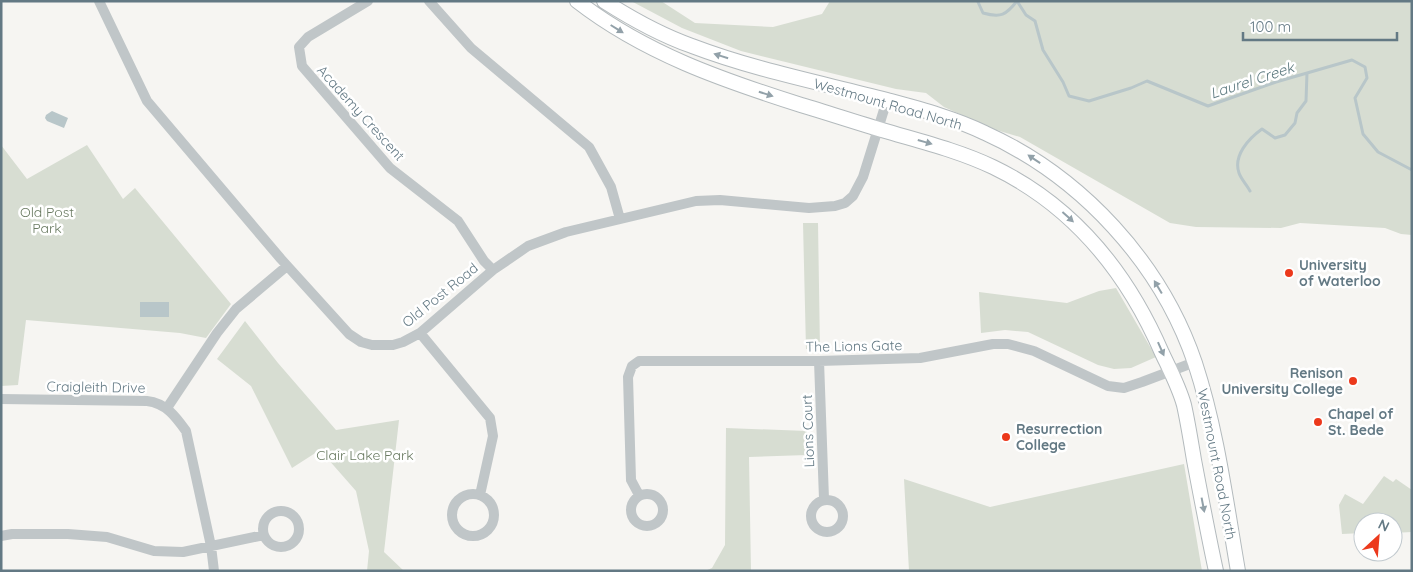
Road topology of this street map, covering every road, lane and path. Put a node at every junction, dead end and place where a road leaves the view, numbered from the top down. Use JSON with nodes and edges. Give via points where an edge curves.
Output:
{"nodes":[{"id":1,"x":368,"y":1,"type":"edge"},
{"id":2,"x":429,"y":1,"type":"edge"},
{"id":3,"x":577,"y":1,"type":"edge"},
{"id":4,"x":604,"y":1,"type":"edge"},
{"id":5,"x":101,"y":2,"type":"edge"},
{"id":6,"x":886,"y":100,"type":"junction"},
{"id":7,"x":878,"y":129,"type":"junction"},
{"id":8,"x":620,"y":219,"type":"junction"},
{"id":9,"x":287,"y":266,"type":"junction"},
{"id":10,"x":493,"y":270,"type":"junction"},
{"id":11,"x":420,"y":332,"type":"junction"},
{"id":12,"x":820,"y":361,"type":"junction"},
{"id":13,"x":1195,"y":362,"type":"junction"},
{"id":14,"x":1170,"y":371,"type":"junction"},
{"id":15,"x":1,"y":399,"type":"edge"},
{"id":16,"x":167,"y":408,"type":"junction"},
{"id":17,"x":480,"y":495,"type":"junction"},
{"id":18,"x":639,"y":495,"type":"dead end"},
{"id":19,"x":824,"y":499,"type":"dead end"},
{"id":20,"x":264,"y":534,"type":"dead end"},
{"id":21,"x":1,"y":536,"type":"edge"},
{"id":22,"x":211,"y":546,"type":"junction"},
{"id":23,"x":214,"y":571,"type":"edge"},
{"id":24,"x":1216,"y":571,"type":"edge"},
{"id":25,"x":1238,"y":571,"type":"edge"}],
"edges":[{"from":1,"to":10,"type":"street","name":"Academy Crescent","via":[[308,37],[299,47],[302,66],[390,168],[458,221]]},
{"from":2,"to":8,"type":"street","via":[[471,48],[588,147],[610,187]]},
{"from":3,"to":7,"type":"main road","name":"Westmount Road North","one_way":true,"via":[[640,43],[683,63],[742,86]]},
{"from":6,"to":4,"type":"main road","name":"Westmount Road North","one_way":true,"via":[[756,67],[691,46],[644,25]]},
{"from":5,"to":9,"type":"street","name":"Old Post Road","via":[[147,101]]},
{"from":6,"to":7,"type":"street","name":"Old Post Road"},
{"from":13,"to":6,"type":"main road","name":"Westmount Road North","one_way":true,"via":[[1168,303],[1149,272],[1087,199],[1025,153],[985,133],[943,116]]},
{"from":7,"to":8,"type":"street","name":"Old Post Road","via":[[863,177],[853,196],[845,203],[809,208],[696,201]]},
{"from":7,"to":14,"type":"main road","name":"Westmount Road North","one_way":true,"via":[[952,150],[994,167],[1060,210],[1092,239],[1124,280],[1150,325]]},
{"from":8,"to":10,"type":"street","name":"Old Post Road","via":[[566,232],[528,246]]},
{"from":9,"to":11,"type":"street","name":"Old Post Road","via":[[349,334],[361,342],[393,345]]},
{"from":9,"to":16,"type":"street","via":[[236,308]]},
{"from":10,"to":11,"type":"street","name":"Old Post Road"},
{"from":11,"to":17,"type":"street","via":[[490,418],[493,436]]},
{"from":12,"to":14,"type":"street","name":"The Lions Gate","via":[[920,358],[1008,344],[1034,351],[1108,386],[1124,388]]},
{"from":12,"to":18,"type":"street","name":"The Lions Gate","via":[[639,361],[632,366],[628,377],[632,480]]},
{"from":12,"to":19,"type":"street","name":"Lions Court"},
{"from":13,"to":14,"type":"street","name":"The Lions Gate"},
{"from":13,"to":25,"type":"main road","name":"Westmount Road North","via":[[1209,412]]},
{"from":14,"to":24,"type":"main road","name":"Westmount Road North","one_way":true,"via":[[1183,404]]},
{"from":15,"to":16,"type":"street","name":"Craigleith Drive","via":[[147,401]]},
{"from":16,"to":22,"type":"street","via":[[186,432]]},
{"from":17,"to":17,"type":"street","via":[[464,496],[452,510],[454,524],[464,534],[482,534],[492,524],[492,506]]},
{"from":20,"to":22,"type":"street"},
{"from":21,"to":22,"type":"street","via":[[68,534],[107,537],[154,551],[183,552]]},
{"from":22,"to":23,"type":"street"}]}
